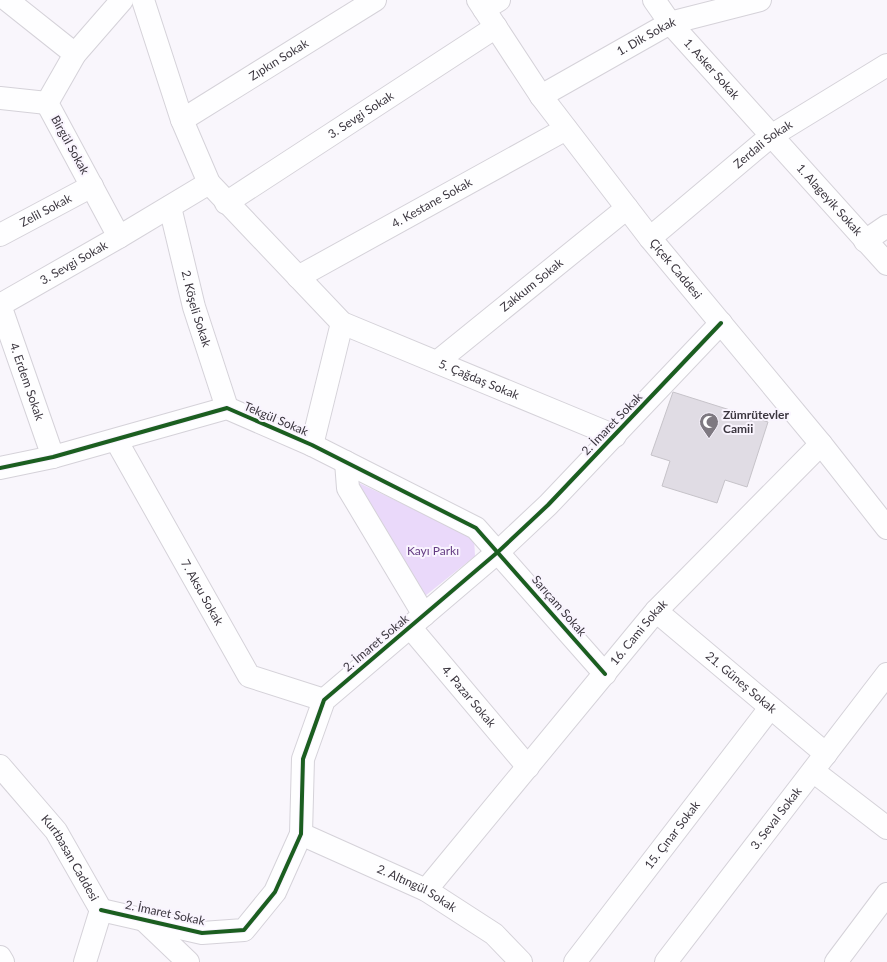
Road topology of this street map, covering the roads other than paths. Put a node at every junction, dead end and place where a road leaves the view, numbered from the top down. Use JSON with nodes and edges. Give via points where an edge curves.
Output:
{"nodes":[{"id":1,"x":7,"y":0,"type":"edge"},
{"id":2,"x":122,"y":0,"type":"edge"},
{"id":3,"x":143,"y":0,"type":"edge"},
{"id":4,"x":375,"y":0,"type":"edge"},
{"id":5,"x":654,"y":0,"type":"edge"},
{"id":6,"x":760,"y":0,"type":"edge"},
{"id":7,"x":487,"y":3,"type":"edge"},
{"id":8,"x":670,"y":23,"type":"junction"},
{"id":9,"x":496,"y":27,"type":"junction"},
{"id":10,"x":75,"y":54,"type":"junction"},
{"id":11,"x":887,"y":65,"type":"edge"},
{"id":12,"x":542,"y":96,"type":"junction"},
{"id":13,"x":0,"y":98,"type":"edge"},
{"id":14,"x":47,"y":103,"type":"junction"},
{"id":15,"x":182,"y":120,"type":"junction"},
{"id":16,"x":566,"y":129,"type":"junction"},
{"id":17,"x":771,"y":136,"type":"junction"},
{"id":18,"x":209,"y":183,"type":"junction"},
{"id":19,"x":92,"y":186,"type":"junction"},
{"id":20,"x":226,"y":203,"type":"junction"},
{"id":21,"x":170,"y":207,"type":"junction"},
{"id":22,"x":627,"y":208,"type":"junction"},
{"id":23,"x":887,"y":226,"type":"edge"},
{"id":24,"x":0,"y":235,"type":"edge"},
{"id":25,"x":119,"y":237,"type":"junction"},
{"id":26,"x":650,"y":238,"type":"junction"},
{"id":27,"x":865,"y":241,"type":"junction"},
{"id":28,"x":887,"y":264,"type":"edge"},
{"id":29,"x":298,"y":277,"type":"junction"},
{"id":30,"x":0,"y":305,"type":"edge"},
{"id":31,"x":342,"y":323,"type":"junction"},
{"id":32,"x":721,"y":323,"type":"junction"},
{"id":33,"x":436,"y":362,"type":"junction"},
{"id":34,"x":227,"y":408,"type":"junction"},
{"id":35,"x":615,"y":436,"type":"junction"},
{"id":36,"x":116,"y":440,"type":"junction"},
{"id":37,"x":821,"y":444,"type":"junction"},
{"id":38,"x":312,"y":445,"type":"junction"},
{"id":39,"x":53,"y":457,"type":"junction"},
{"id":40,"x":346,"y":462,"type":"junction"},
{"id":41,"x":0,"y":468,"type":"edge"},
{"id":42,"x":886,"y":525,"type":"edge"},
{"id":43,"x":499,"y":552,"type":"junction"},
{"id":44,"x":656,"y":611,"type":"junction"},
{"id":45,"x":417,"y":621,"type":"junction"},
{"id":46,"x":605,"y":674,"type":"junction"},
{"id":47,"x":887,"y":674,"type":"edge"},
{"id":48,"x":324,"y":700,"type":"junction"},
{"id":49,"x":770,"y":708,"type":"junction"},
{"id":50,"x":826,"y":754,"type":"junction"},
{"id":51,"x":0,"y":766,"type":"edge"},
{"id":52,"x":528,"y":766,"type":"junction"},
{"id":53,"x":813,"y":771,"type":"junction"},
{"id":54,"x":887,"y":828,"type":"edge"},
{"id":55,"x":301,"y":834,"type":"junction"},
{"id":56,"x":426,"y":890,"type":"junction"},
{"id":57,"x":887,"y":894,"type":"edge"},
{"id":58,"x":101,"y":910,"type":"junction"},
{"id":59,"x":143,"y":919,"type":"junction"},
{"id":60,"x":0,"y":957,"type":"edge"},
{"id":61,"x":86,"y":961,"type":"edge"},
{"id":62,"x":3,"y":962,"type":"edge"},
{"id":63,"x":188,"y":962,"type":"edge"},
{"id":64,"x":521,"y":962,"type":"edge"},
{"id":65,"x":574,"y":962,"type":"edge"},
{"id":66,"x":666,"y":962,"type":"edge"},
{"id":67,"x":836,"y":962,"type":"edge"}],
"edges":[{"from":1,"to":10,"type":"street"},
{"from":2,"to":10,"type":"street","name":"Birgül Sokak"},
{"from":3,"to":15,"type":"street"},
{"from":4,"to":15,"type":"street","name":"Zıpkın Sokak"},
{"from":5,"to":8,"type":"street","name":"1. Asker Sokak"},
{"from":6,"to":8,"type":"street","name":"1. Dik Sokak"},
{"from":7,"to":9,"type":"street","name":"Çiçek Caddesi"},
{"from":8,"to":12,"type":"street","name":"1. Dik Sokak"},
{"from":8,"to":17,"type":"street","name":"1. Asker Sokak"},
{"from":9,"to":12,"type":"street","name":"Çiçek Caddesi"},
{"from":9,"to":20,"type":"street","name":"3. Sevgi Sokak"},
{"from":10,"to":14,"type":"street","name":"Birgül Sokak"},
{"from":11,"to":17,"type":"street","name":"Zerdali Sokak"},
{"from":12,"to":16,"type":"street","name":"Çiçek Caddesi"},
{"from":13,"to":14,"type":"street"},
{"from":14,"to":19,"type":"street","name":"Birgül Sokak"},
{"from":15,"to":18,"type":"street"},
{"from":16,"to":22,"type":"street","name":"Çiçek Caddesi"},
{"from":16,"to":29,"type":"street","name":"4. Kestane Sokak"},
{"from":17,"to":26,"type":"street","name":"Zerdali Sokak"},
{"from":17,"to":27,"type":"street","name":"1. Alageyik Sokak"},
{"from":18,"to":20,"type":"street","name":"5. Çağdaş Sokak"},
{"from":18,"to":21,"type":"street","name":"3. Sevgi Sokak"},
{"from":19,"to":24,"type":"street","name":"Zelil Sokak"},
{"from":19,"to":25,"type":"street","name":"Birgül Sokak"},
{"from":20,"to":29,"type":"street","name":"5. Çağdaş Sokak"},
{"from":21,"to":25,"type":"street","name":"3. Sevgi Sokak"},
{"from":21,"to":34,"type":"street","name":"2. Köşeli Sokak","via":[[194,307]]},
{"from":22,"to":26,"type":"street","name":"Çiçek Caddesi"},
{"from":22,"to":33,"type":"street","name":"Zakkum Sokak"},
{"from":23,"to":27,"type":"street"},
{"from":25,"to":30,"type":"street","name":"3. Sevgi Sokak"},
{"from":26,"to":32,"type":"street","name":"Çiçek Caddesi"},
{"from":27,"to":28,"type":"street","name":"1. Alageyik Sokak"},
{"from":29,"to":31,"type":"street","name":"5. Çağdaş Sokak"},
{"from":30,"to":39,"type":"street","name":"4. Erdem Sokak"},
{"from":31,"to":33,"type":"street","name":"5. Çağdaş Sokak"},
{"from":31,"to":38,"type":"street"},
{"from":32,"to":35,"type":"street","name":"2. İmaret Sokak"},
{"from":32,"to":37,"type":"street","name":"Çiçek Caddesi"},
{"from":33,"to":35,"type":"street","name":"5. Çağdaş Sokak"},
{"from":34,"to":36,"type":"street","name":"Tekgül Sokak"},
{"from":34,"to":38,"type":"street","name":"Tekgül Sokak"},
{"from":35,"to":43,"type":"street","name":"2. İmaret Sokak"},
{"from":36,"to":39,"type":"street","name":"Tekgül Sokak"},
{"from":36,"to":48,"type":"street","name":"7. Aksu Sokak","via":[[249,676]]},
{"from":37,"to":42,"type":"street","name":"Çiçek Caddesi"},
{"from":37,"to":44,"type":"street","name":"16. Cami Sokak"},
{"from":38,"to":40,"type":"street","name":"Tekgül Sokak"},
{"from":39,"to":41,"type":"street","name":"Tekgül Sokak"},
{"from":40,"to":43,"type":"street","name":"Tekgül Sokak","via":[[476,528]]},
{"from":40,"to":45,"type":"street","via":[[348,488]]},
{"from":43,"to":45,"type":"street","name":"2. İmaret Sokak"},
{"from":43,"to":46,"type":"street","name":"Sarıçam Sokak"},
{"from":44,"to":46,"type":"street","name":"16. Cami Sokak"},
{"from":44,"to":49,"type":"street","name":"21. Güneş Sokak"},
{"from":45,"to":48,"type":"street","name":"2. İmaret Sokak"},
{"from":45,"to":52,"type":"street","name":"4. Pazar Sokak"},
{"from":46,"to":52,"type":"street","name":"16. Cami Sokak"},
{"from":47,"to":50,"type":"street","name":"3. Seval Sokak"},
{"from":48,"to":55,"type":"street","name":"2. İmaret Sokak","via":[[304,759]]},
{"from":49,"to":50,"type":"street","name":"21. Güneş Sokak"},
{"from":49,"to":65,"type":"street","name":"15. Çınar Sokak"},
{"from":50,"to":53,"type":"street","name":"3. Seval Sokak"},
{"from":51,"to":58,"type":"street","name":"Kurtbasan Caddesi","via":[[56,831]]},
{"from":52,"to":56,"type":"street","name":"16. Cami Sokak"},
{"from":53,"to":54,"type":"street"},
{"from":53,"to":66,"type":"street","name":"3. Seval Sokak"},
{"from":55,"to":56,"type":"street","name":"2. Altıngül Sokak"},
{"from":55,"to":59,"type":"street","name":"2. İmaret Sokak","via":[[275,892],[244,930],[202,933]]},
{"from":56,"to":64,"type":"street","name":"2. Altıngül Sokak","via":[[494,934]]},
{"from":57,"to":67,"type":"street"},
{"from":58,"to":59,"type":"street","name":"2. İmaret Sokak"},
{"from":58,"to":61,"type":"street","name":"Kurtbasan Caddesi"},
{"from":59,"to":63,"type":"street"},
{"from":60,"to":62,"type":"street"}]}
